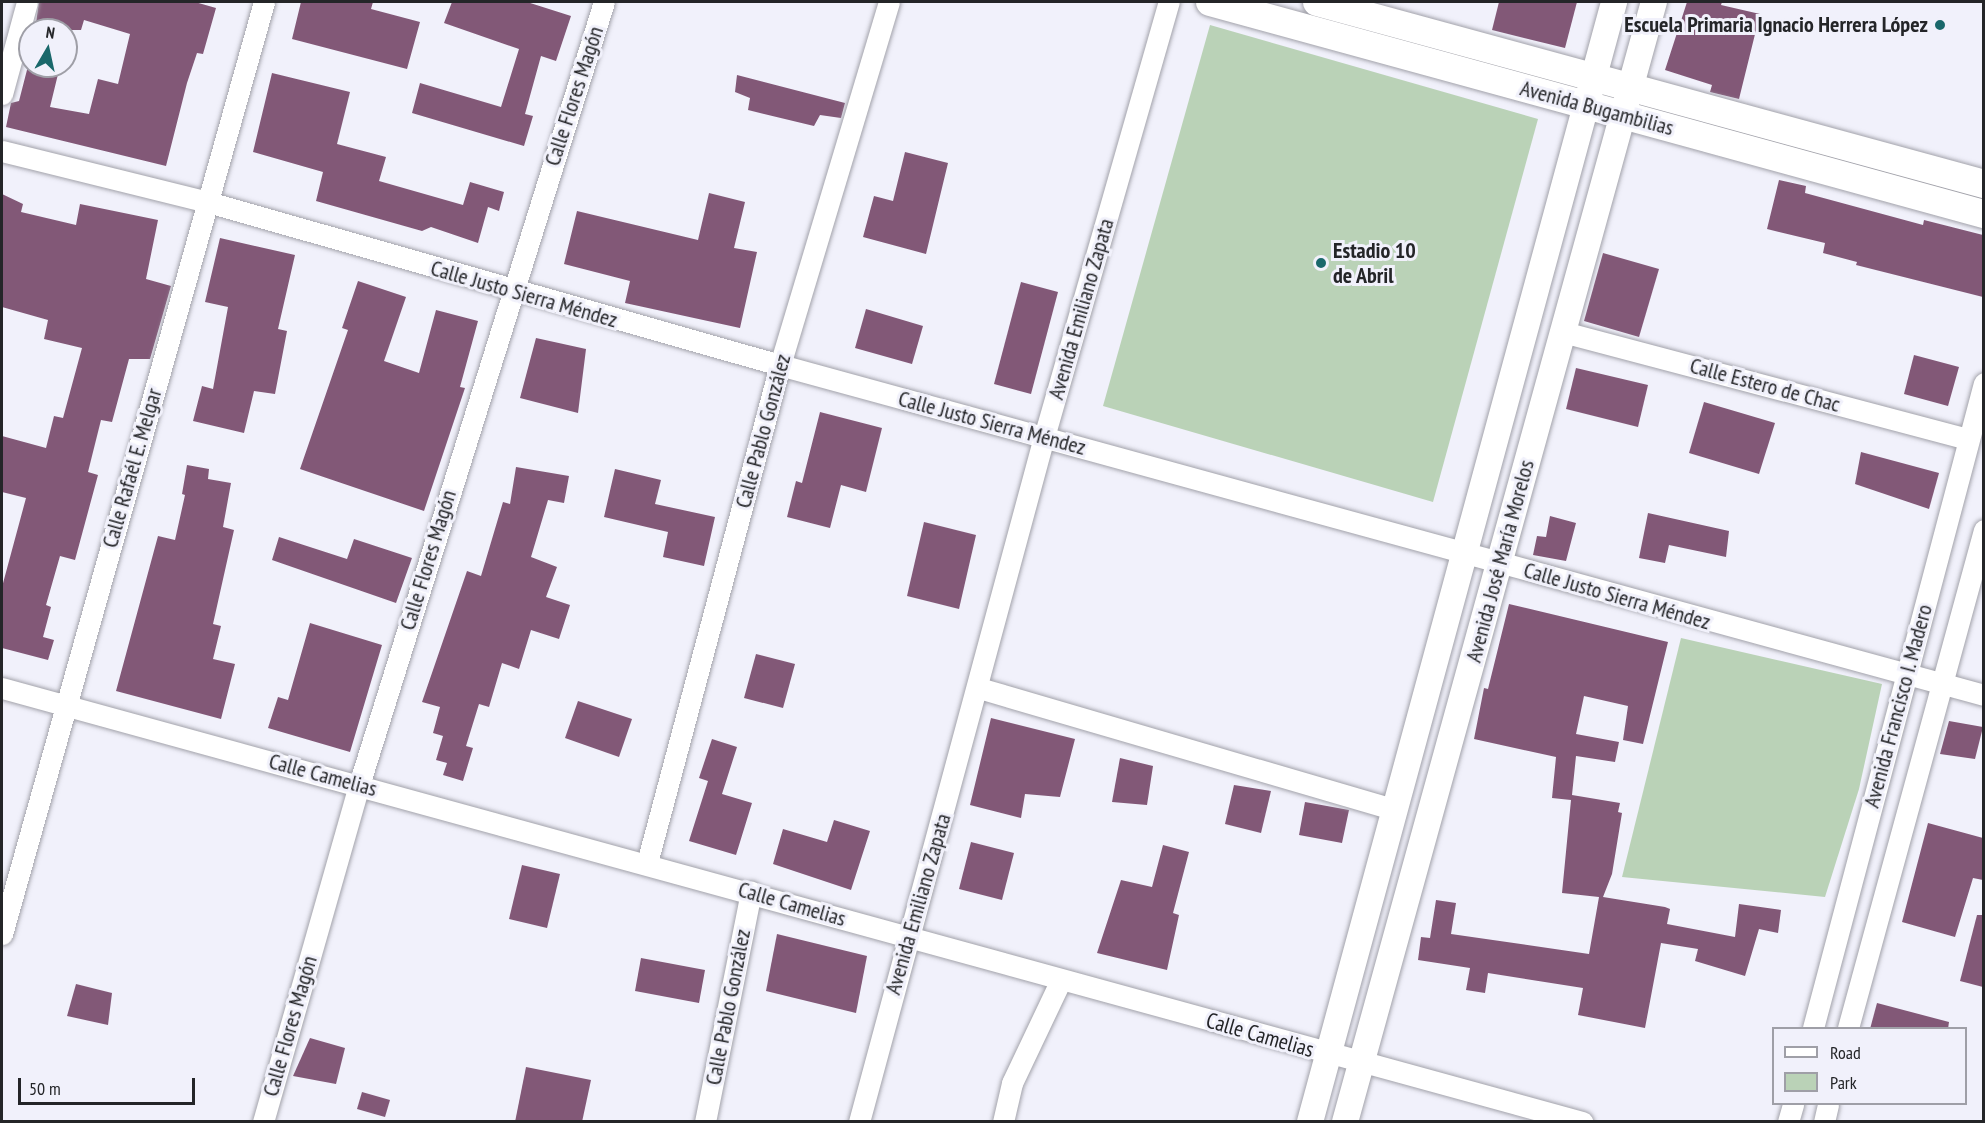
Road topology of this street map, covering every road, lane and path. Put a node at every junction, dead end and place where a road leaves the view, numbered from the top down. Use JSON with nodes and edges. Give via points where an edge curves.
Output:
{"nodes":[{"id":1,"x":27,"y":2,"type":"edge"},
{"id":2,"x":264,"y":2,"type":"edge"},
{"id":3,"x":604,"y":2,"type":"edge"},
{"id":4,"x":889,"y":2,"type":"edge"},
{"id":5,"x":1169,"y":2,"type":"edge"},
{"id":6,"x":1210,"y":2,"type":"edge"},
{"id":7,"x":1317,"y":2,"type":"edge"},
{"id":8,"x":1614,"y":2,"type":"edge"},
{"id":9,"x":1654,"y":2,"type":"edge"},
{"id":10,"x":1593,"y":77,"type":"junction"},
{"id":11,"x":1630,"y":87,"type":"junction"},
{"id":12,"x":2,"y":94,"type":"edge"},
{"id":13,"x":1586,"y":105,"type":"junction"},
{"id":14,"x":1623,"y":115,"type":"junction"},
{"id":15,"x":2,"y":151,"type":"edge"},
{"id":16,"x":1983,"y":184,"type":"edge"},
{"id":17,"x":208,"y":202,"type":"junction"},
{"id":18,"x":1983,"y":214,"type":"edge"},
{"id":19,"x":512,"y":291,"type":"junction"},
{"id":20,"x":1563,"y":332,"type":"junction"},
{"id":21,"x":780,"y":365,"type":"junction"},
{"id":22,"x":1983,"y":383,"type":"edge"},
{"id":23,"x":1044,"y":437,"type":"junction"},
{"id":24,"x":1968,"y":439,"type":"junction"},
{"id":25,"x":1983,"y":530,"type":"edge"},
{"id":26,"x":1465,"y":552,"type":"junction"},
{"id":27,"x":1499,"y":563,"type":"junction"},
{"id":28,"x":1905,"y":676,"type":"junction"},
{"id":29,"x":1940,"y":683,"type":"junction"},
{"id":30,"x":2,"y":688,"type":"edge"},
{"id":31,"x":979,"y":688,"type":"junction"},
{"id":32,"x":1983,"y":695,"type":"edge"},
{"id":33,"x":64,"y":705,"type":"junction"},
{"id":34,"x":359,"y":785,"type":"junction"},
{"id":35,"x":1395,"y":810,"type":"junction"},
{"id":36,"x":647,"y":863,"type":"junction"},
{"id":37,"x":751,"y":892,"type":"junction"},
{"id":38,"x":2,"y":934,"type":"edge"},
{"id":39,"x":909,"y":937,"type":"junction"},
{"id":40,"x":1061,"y":980,"type":"junction"},
{"id":41,"x":1814,"y":1027,"type":"edge"},
{"id":42,"x":1849,"y":1027,"type":"edge"},
{"id":43,"x":1328,"y":1054,"type":"junction"},
{"id":44,"x":1362,"y":1063,"type":"junction"},
{"id":45,"x":1793,"y":1105,"type":"edge"},
{"id":46,"x":1828,"y":1105,"type":"edge"},
{"id":47,"x":263,"y":1122,"type":"edge"},
{"id":48,"x":705,"y":1122,"type":"edge"},
{"id":49,"x":859,"y":1122,"type":"edge"},
{"id":50,"x":1003,"y":1122,"type":"edge"},
{"id":51,"x":1310,"y":1122,"type":"edge"},
{"id":52,"x":1346,"y":1122,"type":"edge"},
{"id":53,"x":1582,"y":1122,"type":"edge"},
{"id":54,"x":1788,"y":1122,"type":"edge"},
{"id":55,"x":1824,"y":1122,"type":"edge"}],
"edges":[{"from":1,"to":12,"type":"street"},
{"from":2,"to":17,"type":"street","name":"Calle Rafaél E. Melgar"},
{"from":3,"to":19,"type":"street","name":"Calle Flores Magón"},
{"from":4,"to":21,"type":"street","name":"Calle Pablo González"},
{"from":5,"to":23,"type":"street","name":"Avenida Emiliano Zapata"},
{"from":6,"to":13,"type":"main road","name":"Avenida Bugambilias"},
{"from":7,"to":10,"type":"main road","name":"Avenida Bugambilias"},
{"from":8,"to":10,"type":"street","name":"Avenida José María Morelos"},
{"from":9,"to":11,"type":"street","name":"Avenida José María Morelos"},
{"from":10,"to":11,"type":"main road","name":"Avenida Bugambilias"},
{"from":10,"to":13,"type":"street","name":"Avenida José María Morelos"},
{"from":11,"to":14,"type":"street","name":"Avenida José María Morelos"},
{"from":11,"to":16,"type":"main road","name":"Avenida Bugambilias"},
{"from":13,"to":14,"type":"main road","name":"Avenida Bugambilias"},
{"from":13,"to":26,"type":"street","name":"Avenida José María Morelos"},
{"from":14,"to":18,"type":"main road","name":"Avenida Bugambilias"},
{"from":14,"to":20,"type":"street","name":"Avenida José María Morelos"},
{"from":15,"to":17,"type":"street","name":"Calle Justo Sierra Méndez"},
{"from":17,"to":19,"type":"street","name":"Calle Justo Sierra Méndez"},
{"from":17,"to":33,"type":"street","name":"Calle Rafaél E. Melgar"},
{"from":19,"to":21,"type":"street","name":"Calle Justo Sierra Méndez"},
{"from":19,"to":34,"type":"street","name":"Calle Flores Magón"},
{"from":20,"to":24,"type":"street","name":"Calle Estero de Chac"},
{"from":20,"to":27,"type":"street","name":"Avenida José María Morelos"},
{"from":21,"to":23,"type":"street","name":"Calle Justo Sierra Méndez"},
{"from":21,"to":36,"type":"street","name":"Calle Pablo González"},
{"from":22,"to":24,"type":"street","name":"Avenida Francisco I. Madero"},
{"from":23,"to":26,"type":"street","name":"Calle Justo Sierra Méndez"},
{"from":23,"to":31,"type":"street","name":"Avenida Emiliano Zapata"},
{"from":24,"to":28,"type":"street","name":"Avenida Francisco I. Madero"},
{"from":25,"to":29,"type":"street","name":"Avenida Francisco I. Madero"},
{"from":26,"to":27,"type":"street","name":"Calle Justo Sierra Méndez"},
{"from":26,"to":35,"type":"street","name":"Avenida José María Morelos"},
{"from":27,"to":28,"type":"street","name":"Calle Justo Sierra Méndez"},
{"from":27,"to":44,"type":"street","name":"Avenida José María Morelos"},
{"from":28,"to":29,"type":"street","name":"Calle Justo Sierra Méndez"},
{"from":28,"to":41,"type":"street","name":"Avenida Francisco I. Madero"},
{"from":29,"to":32,"type":"street","name":"Calle Justo Sierra Méndez"},
{"from":29,"to":42,"type":"street","name":"Avenida Francisco I. Madero"},
{"from":30,"to":33,"type":"street","name":"Calle Camelias"},
{"from":31,"to":35,"type":"street"},
{"from":31,"to":39,"type":"street","name":"Avenida Emiliano Zapata"},
{"from":33,"to":34,"type":"street","name":"Calle Camelias"},
{"from":33,"to":38,"type":"street","name":"Calle Rafaél E. Melgar"},
{"from":34,"to":36,"type":"street","name":"Calle Camelias"},
{"from":34,"to":47,"type":"street","name":"Calle Flores Magón"},
{"from":35,"to":43,"type":"street","name":"Avenida José María Morelos"},
{"from":36,"to":37,"type":"street","name":"Calle Camelias"},
{"from":37,"to":39,"type":"street","name":"Calle Camelias"},
{"from":37,"to":48,"type":"street","name":"Calle Pablo González"},
{"from":39,"to":40,"type":"street","name":"Calle Camelias"},
{"from":39,"to":49,"type":"street","name":"Avenida Emiliano Zapata"},
{"from":40,"to":43,"type":"street","name":"Calle Camelias"},
{"from":40,"to":50,"type":"street","via":[[1012,1083]]},
{"from":43,"to":44,"type":"street","name":"Calle Camelias"},
{"from":43,"to":51,"type":"street","name":"Avenida José María Morelos"},
{"from":44,"to":52,"type":"street","name":"Avenida José María Morelos"},
{"from":44,"to":53,"type":"street","name":"Calle Camelias"},
{"from":45,"to":54,"type":"street"},
{"from":46,"to":55,"type":"street"}]}
